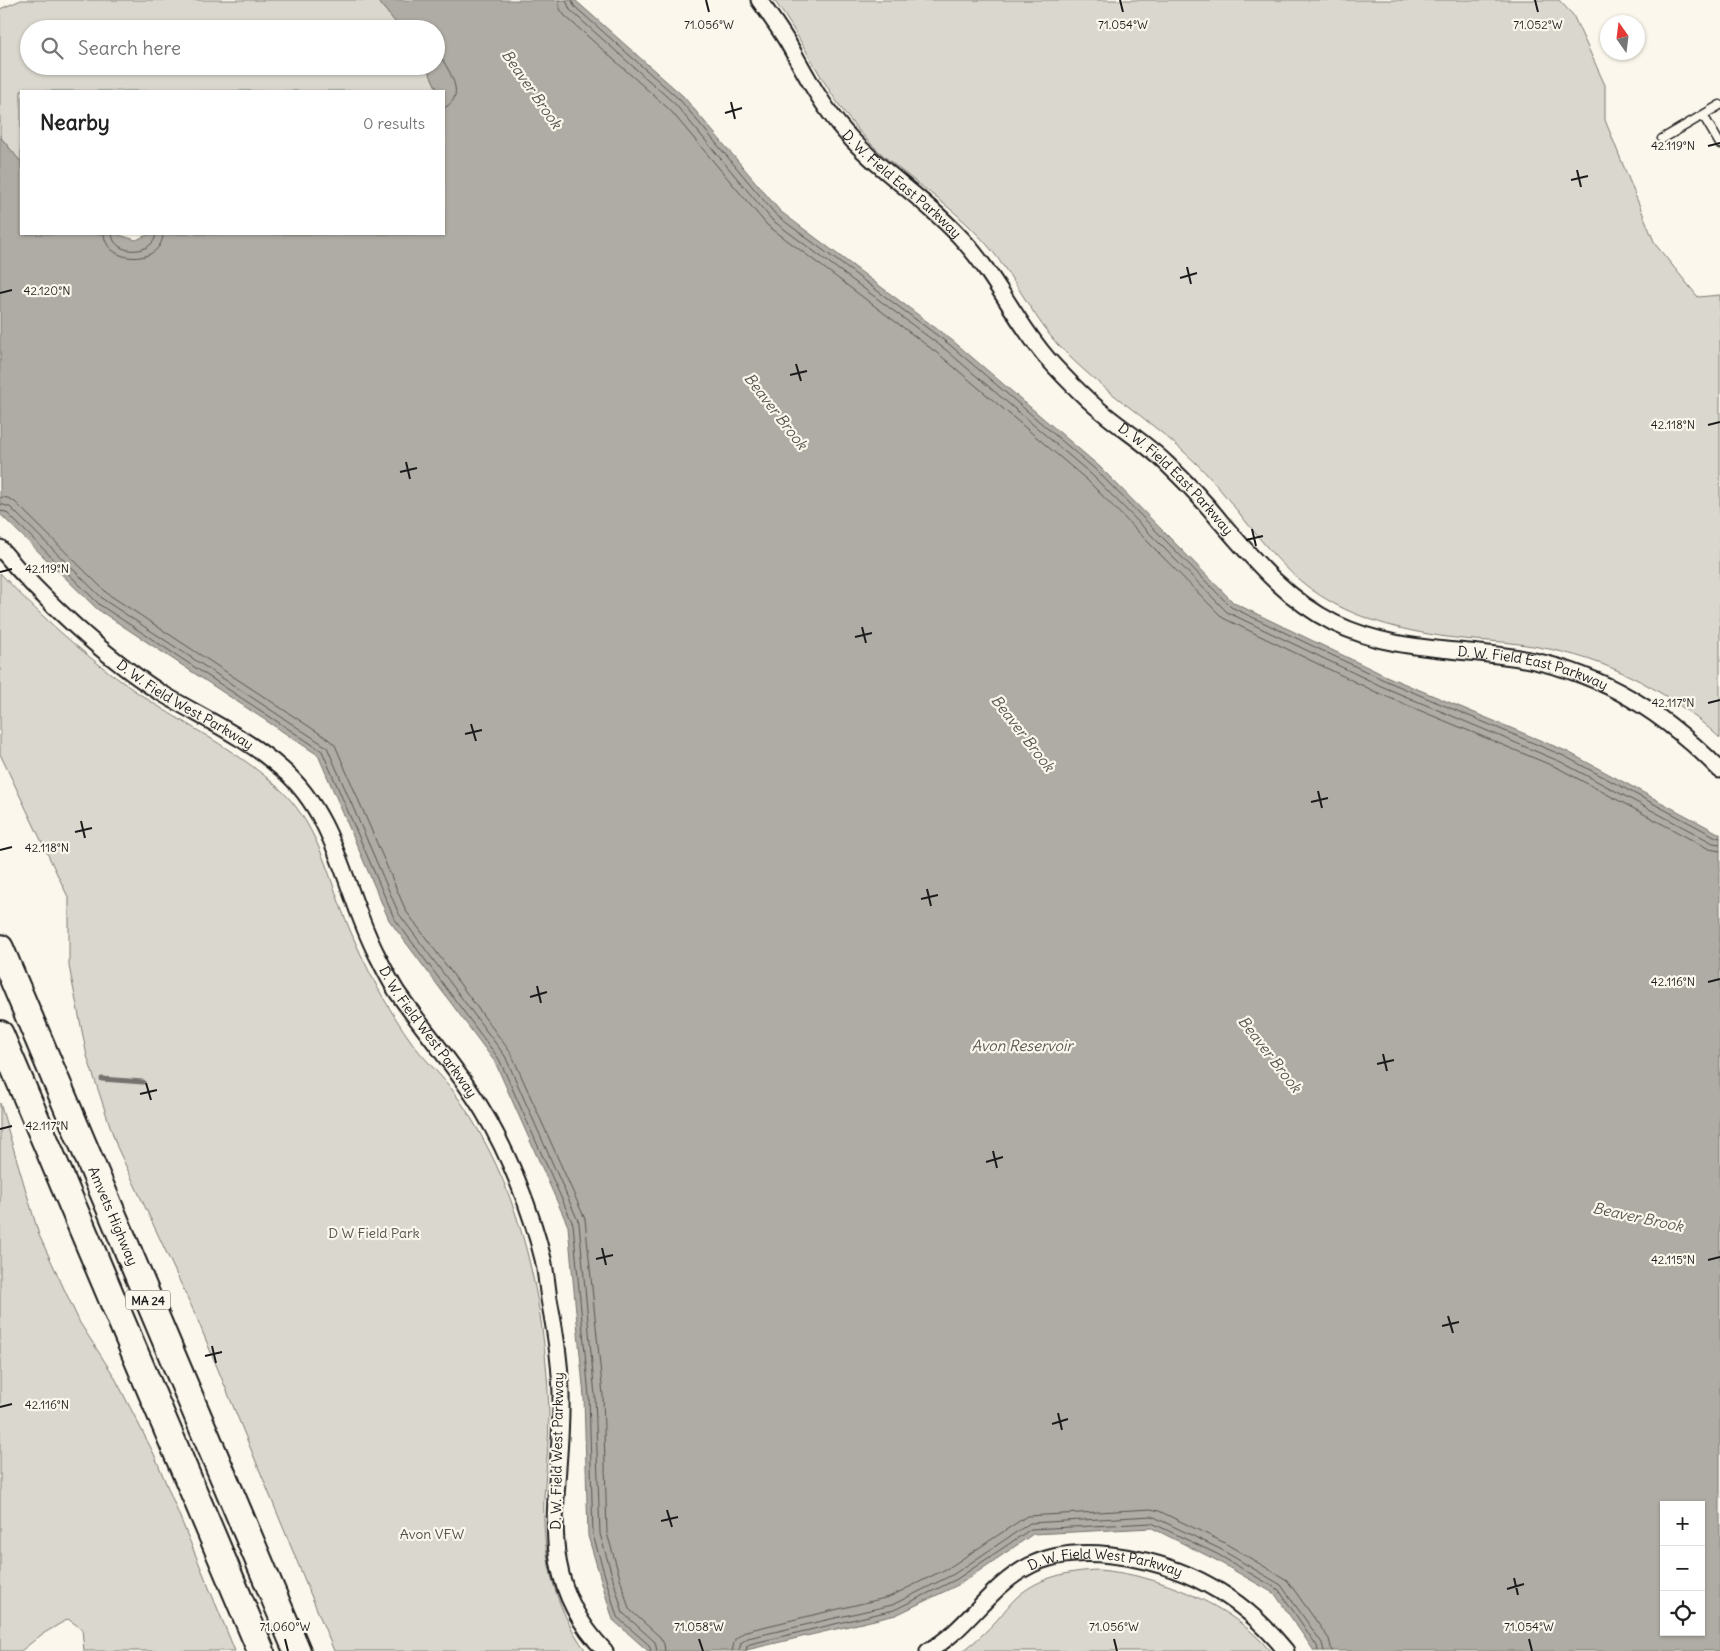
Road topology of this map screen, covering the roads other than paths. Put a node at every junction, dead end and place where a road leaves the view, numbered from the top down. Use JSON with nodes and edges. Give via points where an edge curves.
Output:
{"nodes":[{"id":1,"x":759,"y":0,"type":"edge"},
{"id":2,"x":1720,"y":105,"type":"edge"},
{"id":3,"x":1703,"y":115,"type":"junction"},
{"id":4,"x":1662,"y":139,"type":"dead end"},
{"id":5,"x":1720,"y":144,"type":"edge"},
{"id":6,"x":0,"y":548,"type":"edge"},
{"id":7,"x":1720,"y":770,"type":"edge"},
{"id":8,"x":0,"y":948,"type":"edge"},
{"id":9,"x":0,"y":1034,"type":"edge"},
{"id":10,"x":261,"y":1651,"type":"edge"},
{"id":11,"x":297,"y":1651,"type":"edge"},
{"id":12,"x":605,"y":1651,"type":"edge"},
{"id":13,"x":928,"y":1651,"type":"edge"},
{"id":14,"x":1286,"y":1651,"type":"edge"}],
"edges":[{"from":1,"to":7,"type":"street","name":"D. W. Field East Parkway","via":[[829,112],[857,146],[925,202],[961,238],[1045,355],[1084,396],[1166,463],[1256,563],[1300,603],[1334,622],[1379,640],[1416,648],[1499,655],[1581,674],[1622,692],[1660,716]]},
{"from":2,"to":3,"type":"lane"},
{"from":3,"to":4,"type":"lane"},
{"from":3,"to":5,"type":"lane"},
{"from":6,"to":12,"type":"street","name":"D. W. Field West Parkway","via":[[72,622],[119,662],[156,689],[252,746],[284,769],[312,801],[336,850],[358,915],[395,990],[484,1112],[510,1164],[543,1259],[555,1332],[561,1383],[555,1529],[561,1581],[582,1623]]},
{"from":8,"to":11,"type":"highway","name":"Amvets Highway","number":"MA 24"},
{"from":9,"to":10,"type":"highway","number":"MA 24"},
{"from":13,"to":14,"type":"street","name":"D. W. Field West Parkway","via":[[953,1634],[1010,1578],[1029,1565],[1078,1554],[1131,1558],[1194,1576],[1240,1605]]}]}
